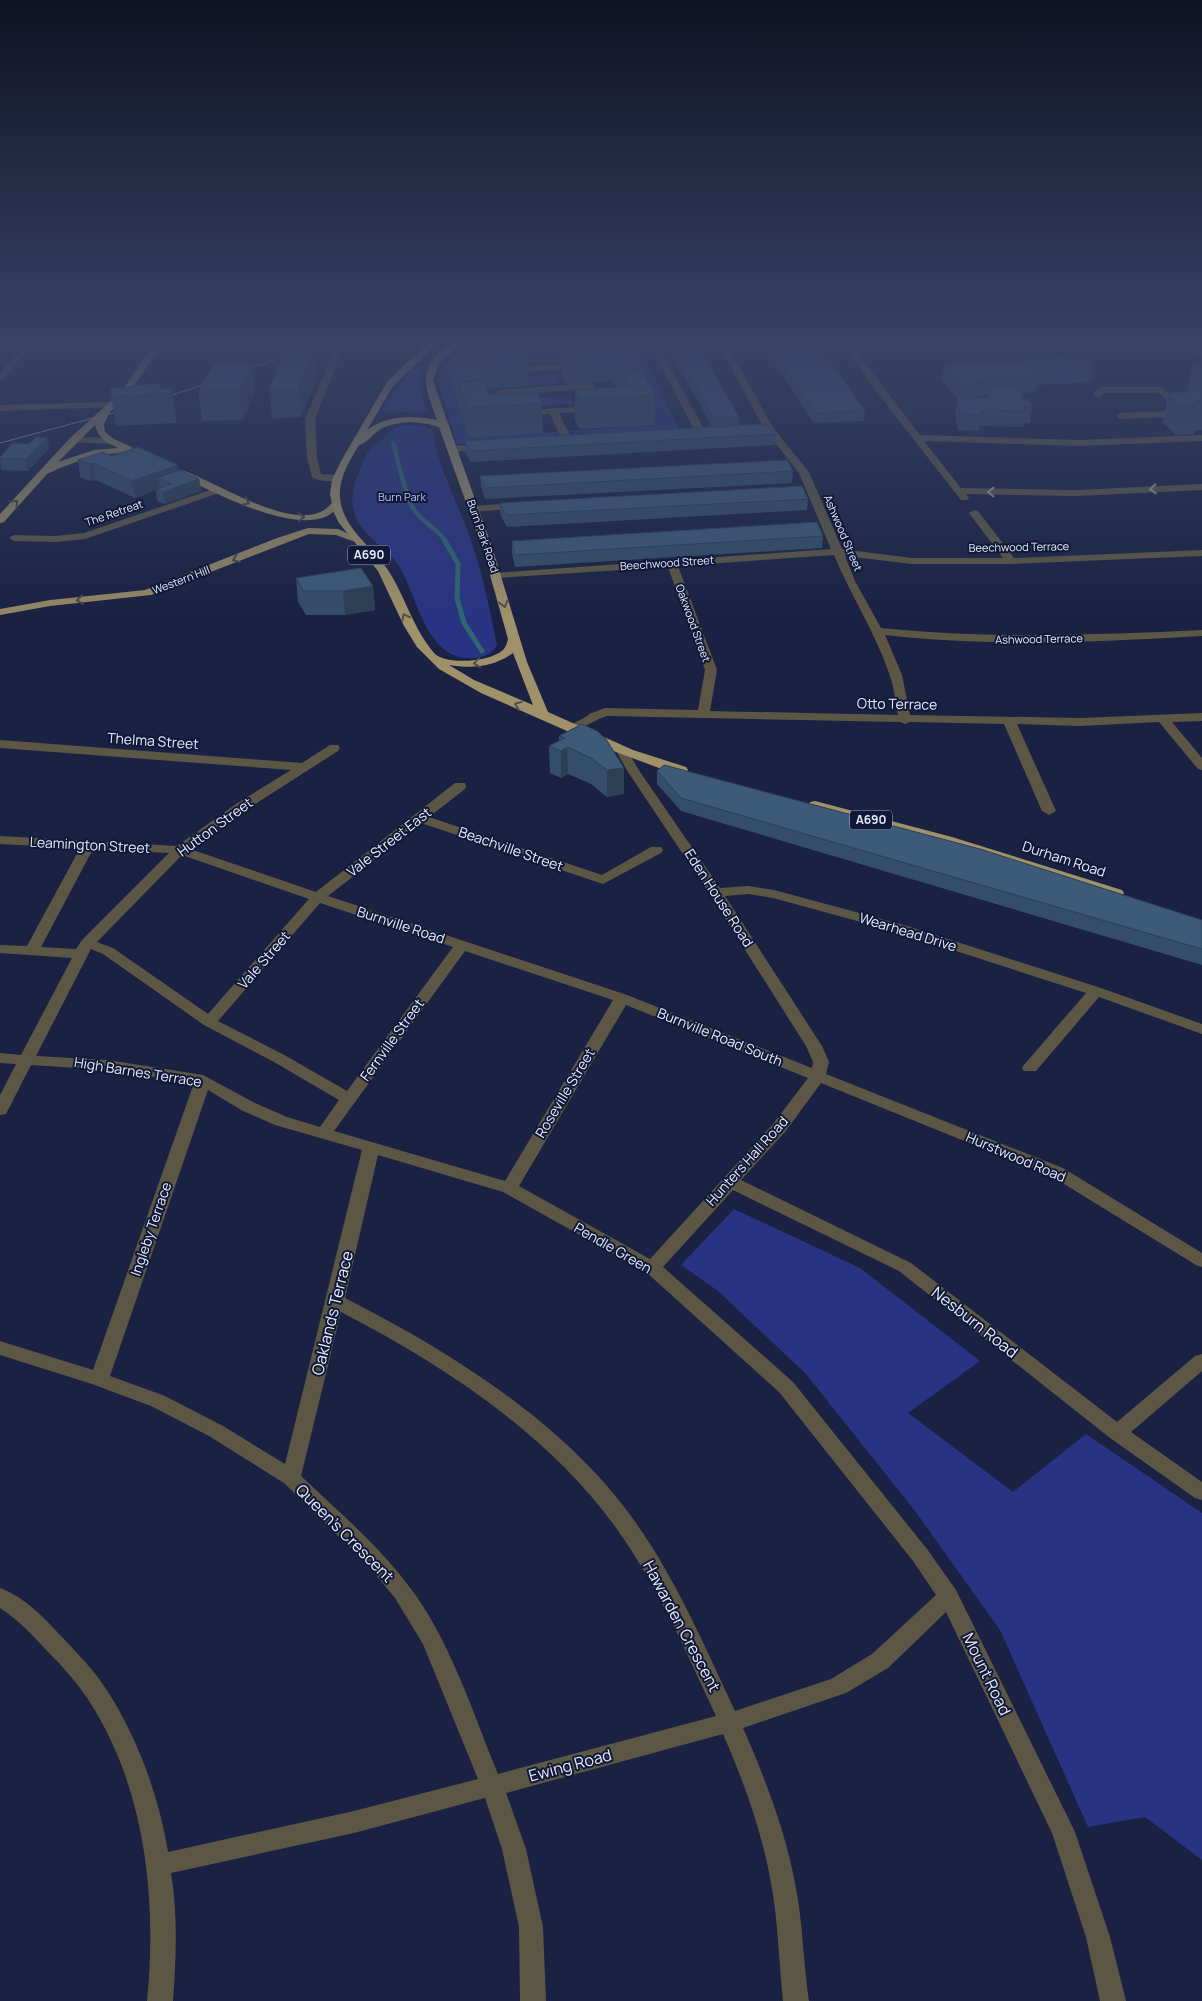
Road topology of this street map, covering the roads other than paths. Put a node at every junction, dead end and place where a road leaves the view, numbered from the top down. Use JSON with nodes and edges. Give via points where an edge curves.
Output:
{"nodes":[{"id":1,"x":80,"y":433,"type":"edge"},
{"id":2,"x":101,"y":433,"type":"edge"},
{"id":3,"x":311,"y":433,"type":"edge"},
{"id":4,"x":361,"y":433,"type":"edge"},
{"id":5,"x":370,"y":433,"type":"edge"},
{"id":6,"x":447,"y":433,"type":"edge"},
{"id":7,"x":564,"y":433,"type":"edge"},
{"id":8,"x":768,"y":433,"type":"edge"},
{"id":9,"x":914,"y":433,"type":"edge"},
{"id":10,"x":917,"y":438,"type":"junction"},
{"id":11,"x":1202,"y":438,"type":"edge"},
{"id":12,"x":73,"y":440,"type":"junction"},
{"id":13,"x":111,"y":441,"type":"junction"},
{"id":14,"x":568,"y":442,"type":"edge"},
{"id":15,"x":491,"y":447,"type":"edge"},
{"id":16,"x":353,"y":448,"type":"junction"},
{"id":17,"x":452,"y":449,"type":"junction"},
{"id":18,"x":138,"y":453,"type":"junction"},
{"id":19,"x":151,"y":459,"type":"edge"},
{"id":20,"x":168,"y":466,"type":"edge"},
{"id":21,"x":45,"y":472,"type":"junction"},
{"id":22,"x":338,"y":478,"type":"junction"},
{"id":23,"x":1202,"y":487,"type":"edge"},
{"id":24,"x":219,"y":490,"type":"junction"},
{"id":25,"x":959,"y":491,"type":"junction"},
{"id":26,"x":966,"y":501,"type":"dead end"},
{"id":27,"x":336,"y":504,"type":"junction"},
{"id":28,"x":530,"y":505,"type":"edge"},
{"id":29,"x":473,"y":509,"type":"junction"},
{"id":30,"x":262,"y":510,"type":"junction"},
{"id":31,"x":974,"y":512,"type":"dead end"},
{"id":32,"x":0,"y":520,"type":"edge"},
{"id":33,"x":14,"y":538,"type":"dead end"},
{"id":34,"x":354,"y":539,"type":"junction"},
{"id":35,"x":281,"y":540,"type":"junction"},
{"id":36,"x":837,"y":552,"type":"junction"},
{"id":37,"x":1202,"y":553,"type":"edge"},
{"id":38,"x":1011,"y":561,"type":"junction"},
{"id":39,"x":672,"y":563,"type":"junction"},
{"id":40,"x":496,"y":575,"type":"junction"},
{"id":41,"x":0,"y":612,"type":"edge"},
{"id":42,"x":877,"y":631,"type":"junction"},
{"id":43,"x":1202,"y":634,"type":"edge"},
{"id":44,"x":513,"y":641,"type":"junction"},
{"id":45,"x":432,"y":657,"type":"junction"},
{"id":46,"x":704,"y":713,"type":"junction"},
{"id":47,"x":543,"y":714,"type":"junction"},
{"id":48,"x":1202,"y":716,"type":"edge"},
{"id":49,"x":1162,"y":718,"type":"junction"},
{"id":50,"x":905,"y":720,"type":"junction"},
{"id":51,"x":1009,"y":721,"type":"junction"},
{"id":52,"x":571,"y":728,"type":"junction"},
{"id":53,"x":0,"y":744,"type":"edge"},
{"id":54,"x":334,"y":748,"type":"dead end"},
{"id":55,"x":622,"y":751,"type":"junction"},
{"id":56,"x":1202,"y":766,"type":"edge"},
{"id":57,"x":304,"y":767,"type":"junction"},
{"id":58,"x":695,"y":774,"type":"edge"},
{"id":59,"x":460,"y":786,"type":"dead end"},
{"id":60,"x":801,"y":802,"type":"edge"},
{"id":61,"x":1049,"y":811,"type":"dead end"},
{"id":62,"x":418,"y":818,"type":"junction"},
{"id":63,"x":0,"y":840,"type":"edge"},
{"id":64,"x":89,"y":844,"type":"junction"},
{"id":65,"x":180,"y":850,"type":"junction"},
{"id":66,"x":656,"y":850,"type":"dead end"},
{"id":67,"x":716,"y":893,"type":"junction"},
{"id":68,"x":1126,"y":896,"type":"edge"},
{"id":69,"x":318,"y":898,"type":"junction"},
{"id":70,"x":462,"y":945,"type":"junction"},
{"id":71,"x":0,"y":949,"type":"edge"},
{"id":72,"x":84,"y":949,"type":"junction"},
{"id":73,"x":32,"y":950,"type":"junction"},
{"id":74,"x":1096,"y":991,"type":"junction"},
{"id":75,"x":622,"y":998,"type":"junction"},
{"id":76,"x":209,"y":1022,"type":"junction"},
{"id":77,"x":1202,"y":1029,"type":"edge"},
{"id":78,"x":0,"y":1058,"type":"edge"},
{"id":79,"x":27,"y":1059,"type":"junction"},
{"id":80,"x":1030,"y":1068,"type":"dead end"},
{"id":81,"x":818,"y":1076,"type":"junction"},
{"id":82,"x":203,"y":1080,"type":"junction"},
{"id":83,"x":349,"y":1099,"type":"junction"},
{"id":84,"x":0,"y":1110,"type":"edge"},
{"id":85,"x":323,"y":1134,"type":"junction"},
{"id":86,"x":371,"y":1148,"type":"junction"},
{"id":87,"x":410,"y":1159,"type":"joint"},
{"id":88,"x":729,"y":1181,"type":"junction"},
{"id":89,"x":509,"y":1188,"type":"junction"},
{"id":90,"x":1202,"y":1261,"type":"edge"},
{"id":91,"x":652,"y":1268,"type":"junction"},
{"id":92,"x":335,"y":1301,"type":"junction"},
{"id":93,"x":0,"y":1348,"type":"edge"},
{"id":94,"x":1202,"y":1361,"type":"edge"},
{"id":95,"x":99,"y":1379,"type":"junction"},
{"id":96,"x":786,"y":1387,"type":"joint"},
{"id":97,"x":1117,"y":1433,"type":"junction"},
{"id":98,"x":291,"y":1478,"type":"junction"},
{"id":99,"x":1202,"y":1492,"type":"edge"},
{"id":100,"x":949,"y":1596,"type":"junction"},
{"id":101,"x":0,"y":1597,"type":"edge"},
{"id":102,"x":731,"y":1722,"type":"junction"},
{"id":103,"x":492,"y":1786,"type":"junction"},
{"id":104,"x":158,"y":1865,"type":"junction"},
{"id":105,"x":160,"y":2001,"type":"edge"},
{"id":106,"x":533,"y":2001,"type":"edge"},
{"id":107,"x":796,"y":2001,"type":"edge"},
{"id":108,"x":1113,"y":2001,"type":"edge"}],
"edges":[{"from":1,"to":12,"type":"main road"},
{"from":2,"to":13,"type":"main road"},
{"from":3,"to":22,"type":"street","via":[[317,477]]},
{"from":4,"to":16,"type":"highway"},
{"from":5,"to":16,"type":"highway"},
{"from":6,"to":17,"type":"highway","name":"Burn Park Road"},
{"from":7,"to":14,"type":"street"},
{"from":8,"to":36,"type":"street","name":"Ashwood Street","via":[[804,472],[806,488]]},
{"from":9,"to":10,"type":"street"},
{"from":10,"to":11,"type":"street","via":[[1080,443]]},
{"from":10,"to":25,"type":"street"},
{"from":12,"to":13,"type":"street"},
{"from":12,"to":21,"type":"main road"},
{"from":13,"to":18,"type":"main road"},
{"from":15,"to":17,"type":"street"},
{"from":16,"to":22,"type":"highway"},
{"from":17,"to":29,"type":"highway","name":"Burn Park Road"},
{"from":18,"to":19,"type":"main road"},
{"from":18,"to":21,"type":"main road","via":[[90,454],[73,458]]},
{"from":20,"to":24,"type":"main road"},
{"from":32,"to":21,"type":"main road","one_way":true},
{"from":22,"to":27,"type":"highway"},
{"from":23,"to":25,"type":"street","one_way":true,"via":[[1077,493]]},
{"from":24,"to":30,"type":"main road","one_way":true},
{"from":24,"to":33,"type":"street","name":"The Retreat","via":[[85,536]]},
{"from":25,"to":26,"type":"street"},
{"from":30,"to":27,"type":"main road","one_way":true,"via":[[306,518],[329,512]]},
{"from":27,"to":34,"type":"highway","number":"A690"},
{"from":28,"to":29,"type":"street"},
{"from":29,"to":40,"type":"highway","name":"Burn Park Road"},
{"from":30,"to":35,"type":"main road","via":[[287,527],[288,531]]},
{"from":31,"to":38,"type":"street"},
{"from":34,"to":35,"type":"main road","name":"Western Hill","via":[[345,533],[323,530],[308,531]]},
{"from":45,"to":34,"type":"highway","number":"A690","one_way":true,"via":[[421,644],[379,565]]},
{"from":35,"to":41,"type":"main road","name":"Western Hill","one_way":true,"via":[[147,592]]},
{"from":36,"to":38,"type":"street","name":"Beechwood Terrace","via":[[912,561]]},
{"from":36,"to":39,"type":"street","name":"Beechwood Street"},
{"from":36,"to":42,"type":"street","name":"Ashwood Street"},
{"from":37,"to":38,"type":"street","name":"Beechwood Terrace"},
{"from":39,"to":40,"type":"street","name":"Beechwood Street"},
{"from":39,"to":46,"type":"street","name":"Oakwood Street","via":[[710,670]]},
{"from":40,"to":44,"type":"highway","name":"Burn Park Road","one_way":true},
{"from":42,"to":43,"type":"street","name":"Ashwood Terrace","via":[[1027,641]]},
{"from":42,"to":50,"type":"street","name":"Ashwood Street","via":[[896,675]]},
{"from":44,"to":45,"type":"highway","one_way":true,"via":[[505,654],[483,662],[457,664]]},
{"from":44,"to":47,"type":"highway","name":"Burn Park Road","via":[[530,691]]},
{"from":47,"to":45,"type":"highway","number":"A690","one_way":true,"via":[[494,694],[457,675]]},
{"from":46,"to":50,"type":"street","name":"Otto Terrace"},
{"from":46,"to":52,"type":"street","name":"Otto Terrace","via":[[605,712]]},
{"from":47,"to":52,"type":"highway","number":"A690"},
{"from":48,"to":49,"type":"street","name":"Otto Terrace"},
{"from":49,"to":51,"type":"street","name":"Otto Terrace"},
{"from":49,"to":56,"type":"street"},
{"from":50,"to":51,"type":"street","name":"Otto Terrace"},
{"from":51,"to":61,"type":"street"},
{"from":52,"to":55,"type":"highway","number":"A690"},
{"from":53,"to":57,"type":"street","name":"Thelma Street"},
{"from":54,"to":57,"type":"street","name":"Hutton Street"},
{"from":55,"to":58,"type":"highway","number":"A690"},
{"from":55,"to":67,"type":"street","name":"Eden House Road"},
{"from":57,"to":65,"type":"street","name":"Hutton Street"},
{"from":59,"to":62,"type":"street","name":"Vale Street East"},
{"from":60,"to":68,"type":"highway","name":"Durham Road","number":"A690","via":[[947,840]]},
{"from":62,"to":66,"type":"street","name":"Beachville Street","via":[[603,880]]},
{"from":62,"to":69,"type":"street","name":"Vale Street East"},
{"from":63,"to":64,"type":"street","name":"Leamington Street"},
{"from":64,"to":65,"type":"street","name":"Leamington Street"},
{"from":64,"to":73,"type":"street"},
{"from":65,"to":69,"type":"street","name":"Burnville Road"},
{"from":65,"to":72,"type":"street","name":"Hutton Street"},
{"from":67,"to":74,"type":"street","name":"Wearhead Drive","via":[[748,890],[774,894],[899,928]]},
{"from":67,"to":81,"type":"street","name":"Eden House Road","via":[[814,1046],[822,1062]]},
{"from":69,"to":70,"type":"street","name":"Burnville Road"},
{"from":69,"to":76,"type":"street","name":"Vale Street"},
{"from":70,"to":75,"type":"street","name":"Burnville Road"},
{"from":70,"to":83,"type":"street","name":"Fernville Street"},
{"from":71,"to":73,"type":"street"},
{"from":72,"to":73,"type":"street"},
{"from":72,"to":76,"type":"street","via":[[108,951]]},
{"from":72,"to":79,"type":"street","name":"Hutton Street"},
{"from":74,"to":77,"type":"street","name":"Wearhead Drive"},
{"from":74,"to":80,"type":"street"},
{"from":75,"to":81,"type":"street","name":"Burnville Road South"},
{"from":75,"to":89,"type":"street","name":"Roseville Street"},
{"from":76,"to":83,"type":"street"},
{"from":78,"to":79,"type":"street","name":"High Barnes Terrace"},
{"from":79,"to":82,"type":"street","name":"High Barnes Terrace","via":[[108,1065]]},
{"from":79,"to":84,"type":"street","name":"Hutton Street"},
{"from":81,"to":88,"type":"street","name":"Hunters Hall Road","via":[[779,1128]]},
{"from":81,"to":90,"type":"street","name":"Hurstwood Road","via":[[1057,1172]]},
{"from":82,"to":85,"type":"street","name":"High Barnes Terrace","via":[[255,1110]]},
{"from":82,"to":95,"type":"street","name":"Ingleby Terrace"},
{"from":83,"to":85,"type":"street","name":"Fernville Street"},
{"from":85,"to":86,"type":"street","name":"High Barnes Terrace"},
{"from":86,"to":87,"type":"street","name":"High Barnes Terrace"},
{"from":86,"to":92,"type":"street","name":"Oaklands Terrace"},
{"from":87,"to":89,"type":"street","name":"Pendle Green"},
{"from":88,"to":91,"type":"street","name":"Hunters Hall Road"},
{"from":88,"to":97,"type":"street","name":"Nesburn Road","via":[[905,1267]]},
{"from":89,"to":91,"type":"street","name":"Pendle Green"},
{"from":91,"to":96,"type":"street","name":"Pendle Green"},
{"from":92,"to":98,"type":"street","name":"Oaklands Terrace"},
{"from":92,"to":102,"type":"street","name":"Hawarden Crescent","via":[[379,1322],[454,1368],[531,1425],[579,1472],[618,1517],[656,1571]]},
{"from":93,"to":95,"type":"street","name":"Queen's Crescent"},
{"from":94,"to":97,"type":"street"},
{"from":95,"to":98,"type":"street","name":"Queen's Crescent","via":[[158,1401]]},
{"from":96,"to":100,"type":"street","name":"Mount Road","via":[[920,1554]]},
{"from":97,"to":99,"type":"street","name":"Nesburn Road"},
{"from":98,"to":103,"type":"street","name":"Queen's Crescent","via":[[373,1556],[402,1592],[432,1640]]},
{"from":100,"to":102,"type":"street","name":"Ewing Road","via":[[880,1661],[838,1686]]},
{"from":100,"to":108,"type":"street","name":"Mount Road","via":[[1063,1832],[1098,1937]]},
{"from":101,"to":104,"type":"street","via":[[28,1616],[74,1665],[103,1704],[127,1751],[142,1793]]},
{"from":102,"to":103,"type":"street","name":"Ewing Road"},
{"from":102,"to":107,"type":"street","name":"Hawarden Crescent","via":[[768,1828],[783,1883]]},
{"from":103,"to":104,"type":"street","name":"Ewing Road","via":[[354,1822]]},
{"from":103,"to":106,"type":"street","name":"Queen's Crescent","via":[[514,1850],[531,1927]]},
{"from":104,"to":105,"type":"street","via":[[163,1920]]}]}
